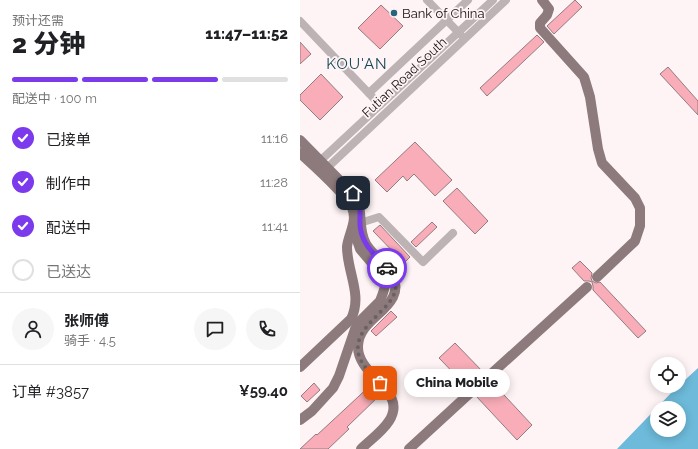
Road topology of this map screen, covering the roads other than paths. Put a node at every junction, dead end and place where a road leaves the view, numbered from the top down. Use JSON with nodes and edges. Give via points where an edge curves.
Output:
{"nodes":[{"id":1,"x":427,"y":0,"type":"edge"},
{"id":2,"x":468,"y":0,"type":"edge"},
{"id":3,"x":493,"y":0,"type":"edge"},
{"id":4,"x":506,"y":0,"type":"edge"},
{"id":5,"x":542,"y":0,"type":"edge"},
{"id":6,"x":446,"y":20,"type":"junction"},
{"id":7,"x":300,"y":21,"type":"edge"},
{"id":8,"x":458,"y":32,"type":"junction"},
{"id":9,"x":465,"y":38,"type":"junction"},
{"id":10,"x":369,"y":93,"type":"junction"},
{"id":11,"x":380,"y":105,"type":"junction"},
{"id":12,"x":300,"y":140,"type":"edge"},
{"id":13,"x":300,"y":153,"type":"edge"},
{"id":14,"x":321,"y":168,"type":"junction"},
{"id":15,"x":356,"y":224,"type":"junction"},
{"id":16,"x":453,"y":234,"type":"dead end"},
{"id":17,"x":597,"y":277,"type":"dead end"},
{"id":18,"x":586,"y":287,"type":"dead end"},
{"id":19,"x":300,"y":367,"type":"edge"},
{"id":20,"x":490,"y":375,"type":"tunnel mouth"},
{"id":21,"x":470,"y":393,"type":"tunnel mouth"},
{"id":22,"x":300,"y":420,"type":"edge"},
{"id":23,"x":361,"y":449,"type":"edge"},
{"id":24,"x":409,"y":449,"type":"edge"}],
"edges":[{"from":1,"to":6,"type":"street"},
{"from":2,"to":6,"type":"street"},
{"from":3,"to":8,"type":"street","name":"Futian Road South"},
{"from":4,"to":9,"type":"street","name":"Futian Road South"},
{"from":5,"to":17,"type":"main road","via":[[548,5],[549,12],[540,22],[540,28],[584,77],[602,163],[635,198],[640,208],[640,226],[635,242]]},
{"from":6,"to":8,"type":"street"},
{"from":6,"to":10,"type":"street"},
{"from":7,"to":10,"type":"street"},
{"from":8,"to":9,"type":"street"},
{"from":8,"to":11,"type":"street","name":"Futian Road South"},
{"from":9,"to":14,"type":"street","name":"Futian Road South"},
{"from":10,"to":11,"type":"street"},
{"from":11,"to":14,"type":"street","name":"Futian Road South"},
{"from":12,"to":14,"type":"main road"},
{"from":13,"to":14,"type":"main road"},
{"from":14,"to":15,"type":"main road","via":[[356,197],[361,212]]},
{"from":15,"to":16,"type":"street","via":[[380,217],[423,262]]},
{"from":15,"to":19,"type":"main road","via":[[347,249],[356,297],[353,314],[351,319]]},
{"from":15,"to":22,"type":"main road","via":[[360,250],[382,276],[385,286],[380,300],[356,326],[333,388]]},
{"from":15,"to":23,"type":"main road","via":[[365,243],[393,275],[396,286],[390,302],[366,327],[359,341],[361,360],[366,369],[391,396],[394,404],[387,424]]},
{"from":18,"to":20,"type":"main road"},
{"from":21,"to":24,"type":"main road"}]}
